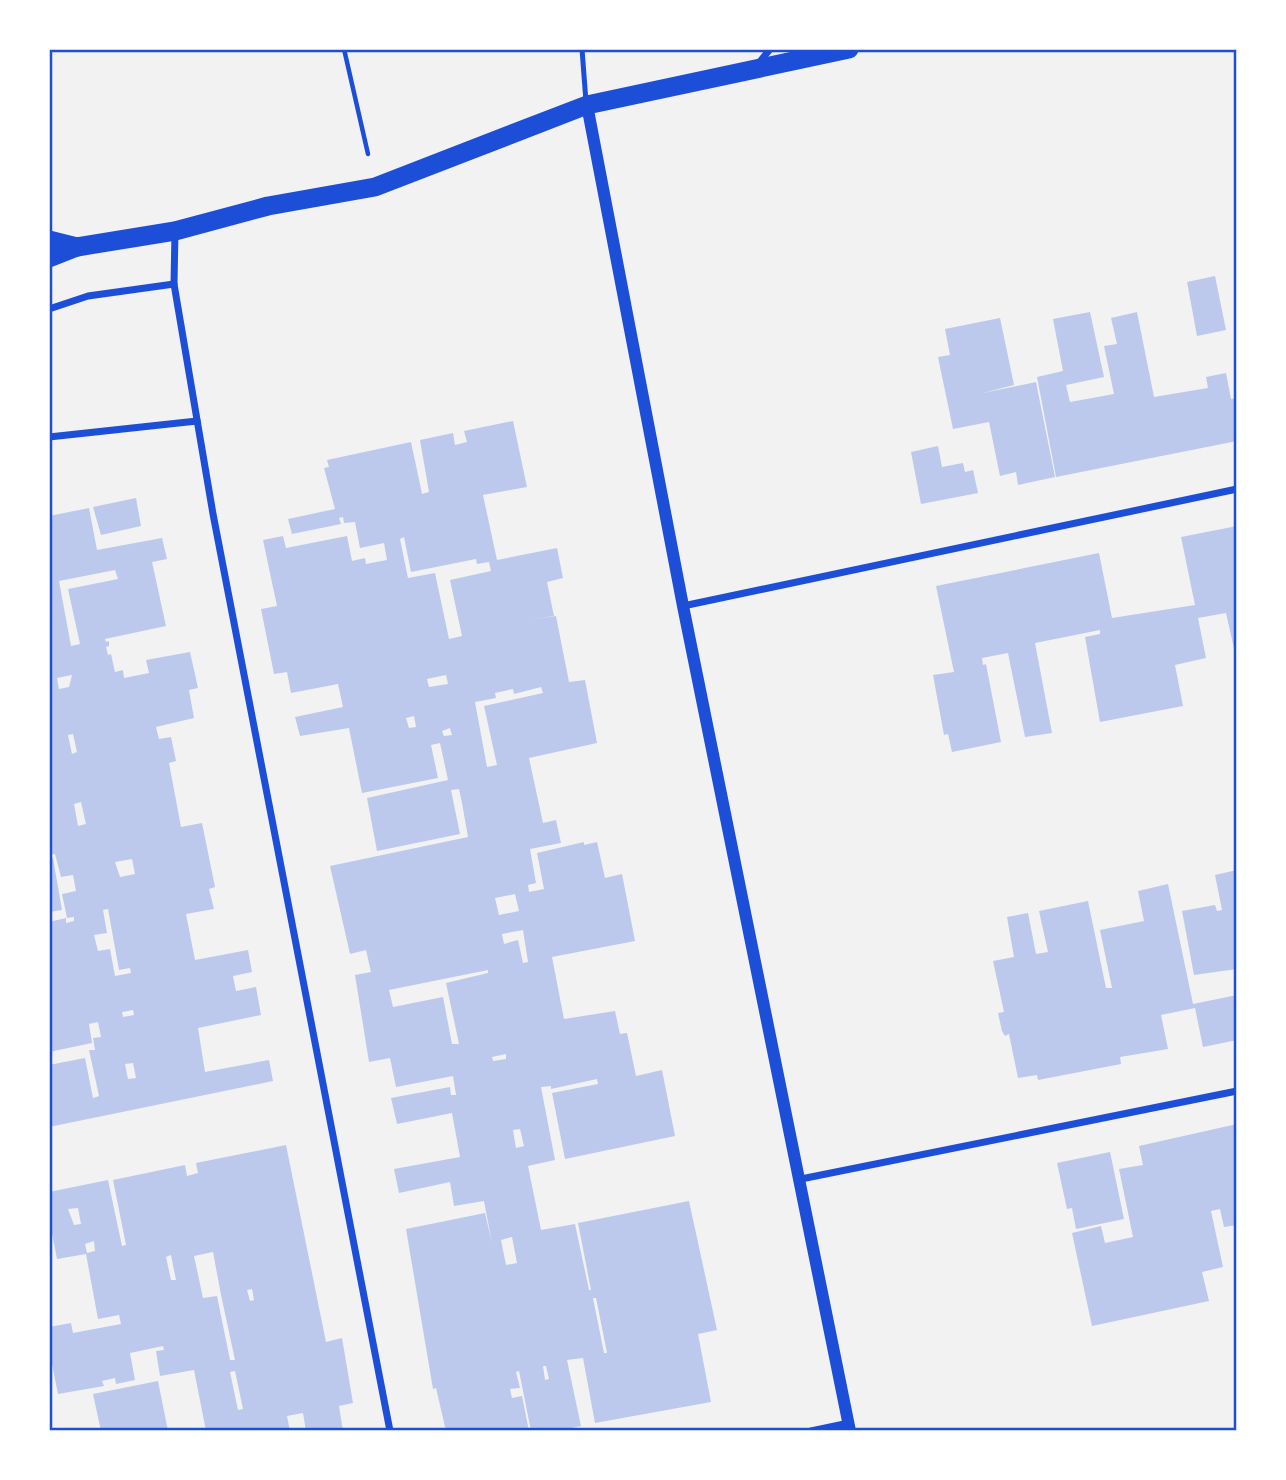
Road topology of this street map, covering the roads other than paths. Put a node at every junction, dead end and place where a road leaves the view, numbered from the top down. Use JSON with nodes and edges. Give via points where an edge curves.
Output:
{"nodes":[{"id":1,"x":582,"y":49,"type":"edge"},
{"id":2,"x":771,"y":49,"type":"edge"},
{"id":3,"x":849,"y":49,"type":"edge"},
{"id":4,"x":756,"y":66,"type":"junction"},
{"id":5,"x":587,"y":105,"type":"junction"},
{"id":6,"x":175,"y":231,"type":"junction"},
{"id":7,"x":49,"y":240,"type":"edge"},
{"id":8,"x":77,"y":247,"type":"junction"},
{"id":9,"x":49,"y":258,"type":"edge"},
{"id":10,"x":174,"y":284,"type":"junction"},
{"id":11,"x":49,"y":309,"type":"edge"},
{"id":12,"x":197,"y":421,"type":"junction"},
{"id":13,"x":49,"y":437,"type":"edge"},
{"id":14,"x":1237,"y":489,"type":"edge"},
{"id":15,"x":683,"y":606,"type":"junction"},
{"id":16,"x":1237,"y":1091,"type":"edge"},
{"id":17,"x":801,"y":1179,"type":"junction"},
{"id":18,"x":850,"y":1427,"type":"edge"},
{"id":19,"x":390,"y":1431,"type":"edge"},
{"id":20,"x":811,"y":1431,"type":"edge"}],
"edges":[{"from":1,"to":5,"type":"lane"},
{"from":2,"to":4,"type":"street"},
{"from":3,"to":4,"type":"highway"},
{"from":4,"to":5,"type":"highway"},
{"from":5,"to":6,"type":"highway","via":[[375,187],[268,206]]},
{"from":5,"to":15,"type":"street"},
{"from":6,"to":8,"type":"highway"},
{"from":6,"to":10,"type":"street"},
{"from":7,"to":8,"type":"highway"},
{"from":8,"to":9,"type":"highway"},
{"from":10,"to":11,"type":"street","via":[[88,296]]},
{"from":10,"to":12,"type":"street"},
{"from":12,"to":13,"type":"street"},
{"from":12,"to":19,"type":"street"},
{"from":14,"to":15,"type":"street"},
{"from":15,"to":17,"type":"street"},
{"from":16,"to":17,"type":"street"},
{"from":17,"to":18,"type":"street"},
{"from":18,"to":20,"type":"street"}]}
